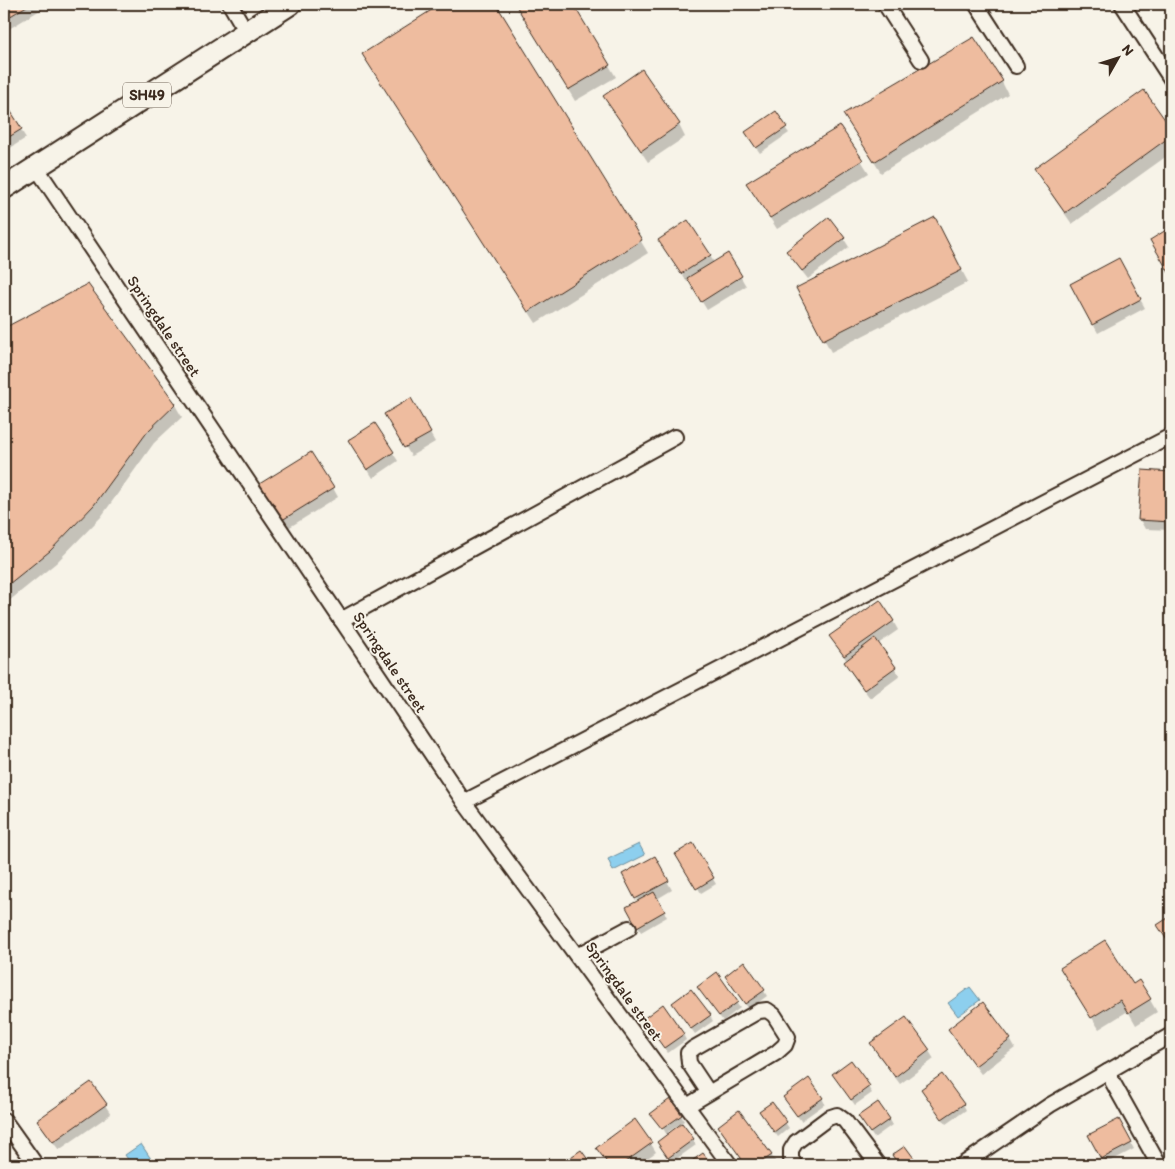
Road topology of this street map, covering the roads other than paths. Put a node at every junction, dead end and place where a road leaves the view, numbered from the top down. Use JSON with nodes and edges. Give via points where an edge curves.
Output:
{"nodes":[{"id":1,"x":267,"y":4,"type":"edge"},
{"id":2,"x":290,"y":4,"type":"edge"},
{"id":3,"x":885,"y":4,"type":"edge"},
{"id":4,"x":976,"y":4,"type":"edge"},
{"id":5,"x":1122,"y":4,"type":"edge"},
{"id":6,"x":235,"y":12,"type":"edge"},
{"id":7,"x":921,"y":60,"type":"dead end"},
{"id":8,"x":1016,"y":66,"type":"dead end"},
{"id":9,"x":1171,"y":79,"type":"edge"},
{"id":10,"x":36,"y":167,"type":"junction"},
{"id":11,"x":4,"y":174,"type":"edge"},
{"id":12,"x":4,"y":188,"type":"edge"},
{"id":13,"x":675,"y":436,"type":"dead end"},
{"id":14,"x":1171,"y":436,"type":"edge"},
{"id":15,"x":341,"y":620,"type":"junction"},
{"id":16,"x":464,"y":802,"type":"junction"},
{"id":17,"x":629,"y":928,"type":"dead end"},
{"id":18,"x":577,"y":956,"type":"junction"},
{"id":19,"x":1171,"y":1035,"type":"edge"},
{"id":20,"x":1107,"y":1072,"type":"junction"},
{"id":21,"x":709,"y":1093,"type":"junction"},
{"id":22,"x":687,"y":1106,"type":"junction"},
{"id":23,"x":4,"y":1120,"type":"edge"},
{"id":24,"x":873,"y":1164,"type":"edge"},
{"id":25,"x":36,"y":1165,"type":"edge"},
{"id":26,"x":730,"y":1165,"type":"edge"},
{"id":27,"x":795,"y":1165,"type":"edge"},
{"id":28,"x":962,"y":1165,"type":"edge"},
{"id":29,"x":1159,"y":1165,"type":"edge"}],
"edges":[{"from":1,"to":6,"type":"main road","number":"SH49"},
{"from":2,"to":10,"type":"main road","number":"SH49"},
{"from":3,"to":7,"type":"street"},
{"from":4,"to":8,"type":"street"},
{"from":5,"to":9,"type":"street"},
{"from":6,"to":11,"type":"main road","number":"SH49","via":[[105,110]]},
{"from":10,"to":12,"type":"main road","number":"SH49"},
{"from":10,"to":15,"type":"street","name":"Springdale street"},
{"from":13,"to":15,"type":"street"},
{"from":14,"to":16,"type":"street"},
{"from":15,"to":16,"type":"street","name":"Springdale street"},
{"from":16,"to":18,"type":"street","name":"Springdale street"},
{"from":17,"to":18,"type":"street"},
{"from":18,"to":22,"type":"street","name":"Springdale street"},
{"from":19,"to":20,"type":"street"},
{"from":20,"to":28,"type":"street","via":[[1050,1105]]},
{"from":20,"to":29,"type":"street"},
{"from":21,"to":21,"type":"street","via":[[785,1045],[788,1037],[774,1015],[767,1010],[759,1010],[688,1054],[689,1063]]},
{"from":21,"to":22,"type":"street"},
{"from":22,"to":26,"type":"street","name":"Springdale street"},
{"from":23,"to":25,"type":"street"},
{"from":24,"to":27,"type":"street","via":[[845,1121],[837,1115],[796,1142],[791,1150]]}]}
